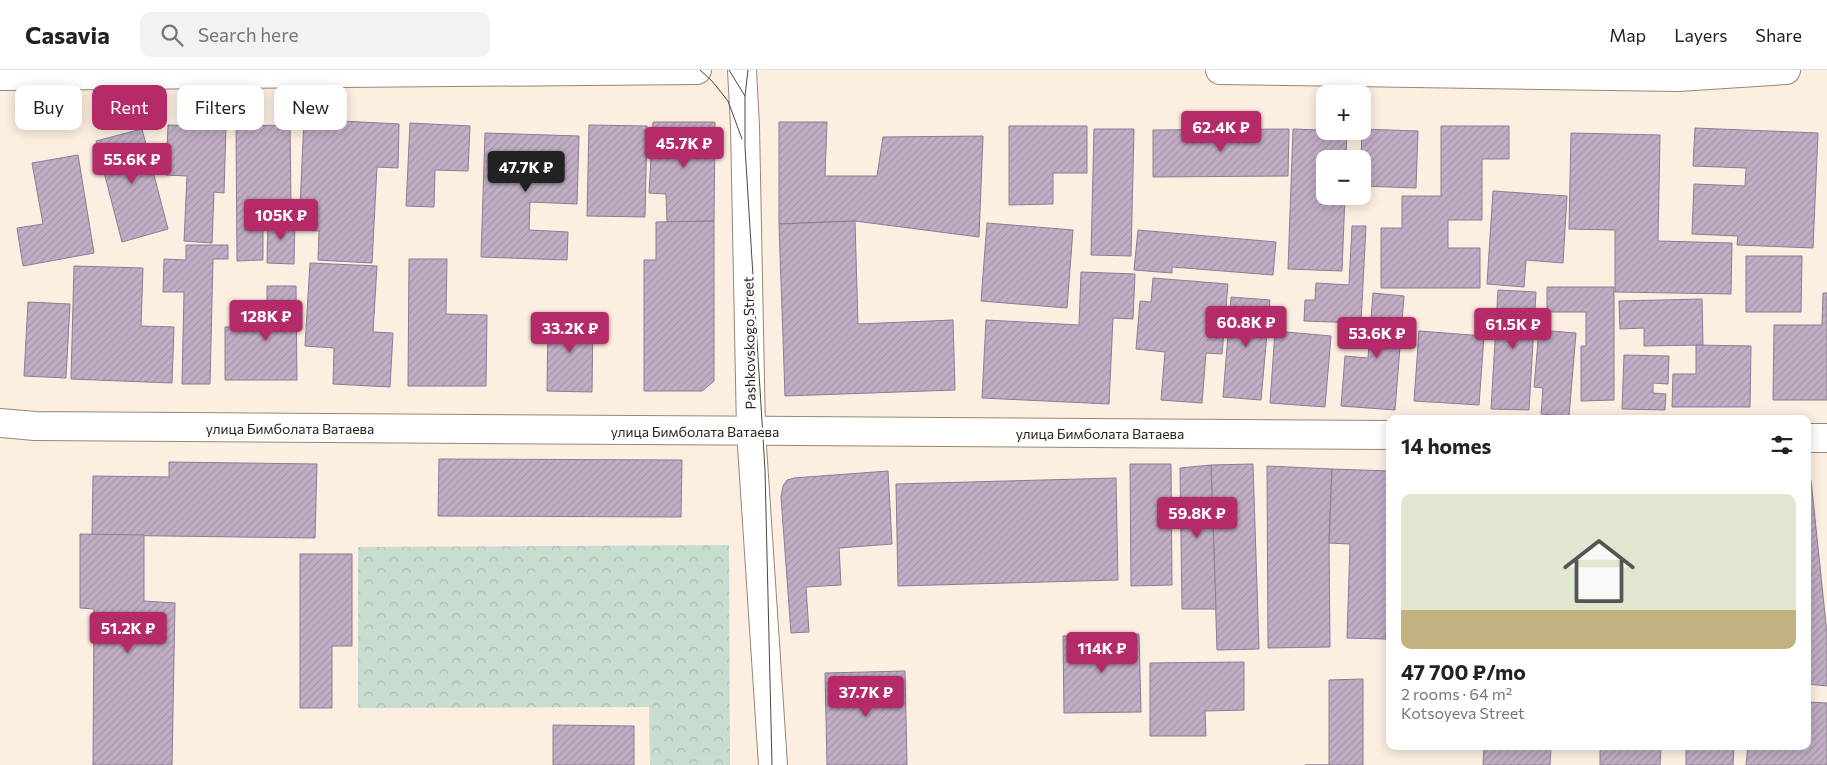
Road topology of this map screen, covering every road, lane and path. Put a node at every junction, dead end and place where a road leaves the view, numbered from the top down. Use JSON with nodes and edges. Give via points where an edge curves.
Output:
{"nodes":[{"id":1,"x":697,"y":70,"type":"edge"},
{"id":2,"x":742,"y":70,"type":"edge"},
{"id":3,"x":1220,"y":70,"type":"edge"},
{"id":4,"x":1786,"y":70,"type":"edge"},
{"id":5,"x":0,"y":76,"type":"edge"},
{"id":6,"x":0,"y":423,"type":"edge"},
{"id":7,"x":751,"y":431,"type":"junction"},
{"id":8,"x":1386,"y":435,"type":"edge"},
{"id":9,"x":1811,"y":438,"type":"edge"},
{"id":10,"x":1827,"y":438,"type":"edge"},
{"id":11,"x":773,"y":765,"type":"edge"}],
"edges":[{"from":1,"to":5,"type":"street"},
{"from":2,"to":7,"type":"street","name":"Pashkovskogo Street"},
{"from":3,"to":4,"type":"street","via":[[1678,77]]},
{"from":6,"to":7,"type":"street","name":"улица Бимболата Ватаева","via":[[45,426]]},
{"from":7,"to":8,"type":"street","name":"улица Бимболата Ватаева"},
{"from":7,"to":11,"type":"street","name":"Pashkovskogo Street"},
{"from":9,"to":10,"type":"street"}]}
